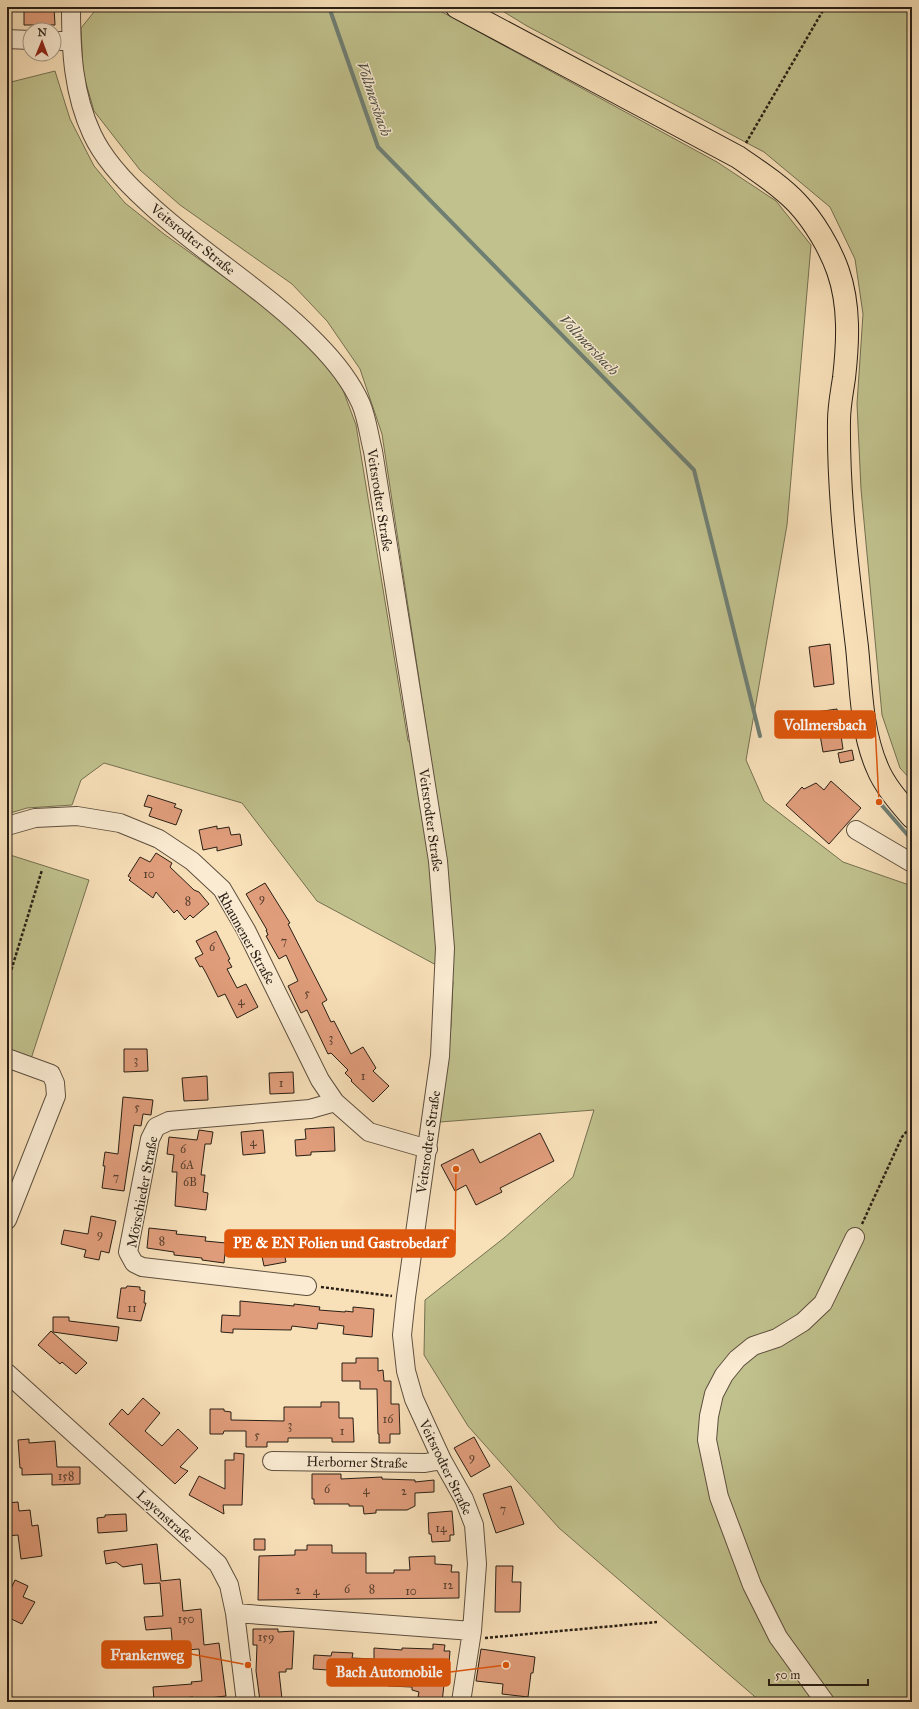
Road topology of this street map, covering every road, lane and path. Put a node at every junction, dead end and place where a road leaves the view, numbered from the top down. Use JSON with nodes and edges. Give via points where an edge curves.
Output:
{"nodes":[{"id":1,"x":71,"y":7,"type":"edge"},
{"id":2,"x":457,"y":7,"type":"edge"},
{"id":3,"x":825,"y":7,"type":"edge"},
{"id":4,"x":7,"y":39,"type":"edge"},
{"id":5,"x":22,"y":40,"type":"edge"},
{"id":6,"x":63,"y":41,"type":"edge"},
{"id":7,"x":738,"y":157,"type":"junction"},
{"id":8,"x":912,"y":817,"type":"edge"},
{"id":9,"x":7,"y":826,"type":"edge"},
{"id":10,"x":856,"y":830,"type":"dead end"},
{"id":11,"x":912,"y":863,"type":"edge"},
{"id":12,"x":42,"y":870,"type":"dead end"},
{"id":13,"x":7,"y":984,"type":"edge"},
{"id":14,"x":7,"y":1058,"type":"edge"},
{"id":15,"x":335,"y":1102,"type":"junction"},
{"id":16,"x":912,"y":1125,"type":"edge"},
{"id":17,"x":428,"y":1149,"type":"junction"},
{"id":18,"x":7,"y":1220,"type":"edge"},
{"id":19,"x":855,"y":1237,"type":"joint"},
{"id":20,"x":307,"y":1286,"type":"joint"},
{"id":21,"x":406,"y":1297,"type":"junction"},
{"id":22,"x":7,"y":1373,"type":"edge"},
{"id":23,"x":442,"y":1460,"type":"junction"},
{"id":24,"x":272,"y":1461,"type":"dead end"},
{"id":25,"x":236,"y":1613,"type":"junction"},
{"id":26,"x":657,"y":1622,"type":"dead end"},
{"id":27,"x":471,"y":1635,"type":"junction"},
{"id":28,"x":246,"y":1702,"type":"edge"},
{"id":29,"x":461,"y":1702,"type":"edge"},
{"id":30,"x":824,"y":1702,"type":"edge"}],
"edges":[{"from":1,"to":6,"type":"street","name":"Veitsrodter Straße"},
{"from":2,"to":7,"type":"main road"},
{"from":3,"to":7,"type":"path"},
{"from":4,"to":5,"type":"street"},
{"from":6,"to":17,"type":"street","name":"Veitsrodter Straße","via":[[73,69],[83,112],[106,158],[131,187],[162,216],[292,317],[337,363],[362,404],[373,451],[438,861],[445,948],[440,1056]]},
{"from":7,"to":8,"type":"main road","via":[[770,179],[798,204],[823,238],[838,271],[847,326],[839,419],[840,471],[864,719],[877,768],[888,787]]},
{"from":9,"to":15,"type":"street","name":"Rhaunener Straße","via":[[35,818],[77,816],[120,823],[160,839],[192,861],[222,889],[246,930],[320,1080]]},
{"from":10,"to":11,"type":"street"},
{"from":12,"to":13,"type":"path"},
{"from":14,"to":18,"type":"street","via":[[51,1074],[56,1096]]},
{"from":15,"to":17,"type":"street","name":"Rhaunener Straße","via":[[369,1132]]},
{"from":15,"to":20,"type":"street","name":"Mörschieder Straße","via":[[310,1109],[169,1121],[156,1127],[150,1139],[128,1252],[134,1262],[142,1267]]},
{"from":16,"to":19,"type":"path","via":[[902,1137]]},
{"from":17,"to":21,"type":"street","name":"Veitsrodter Straße"},
{"from":19,"to":30,"type":"street","via":[[823,1303],[803,1322],[777,1338],[754,1346],[737,1359],[724,1375],[714,1394],[707,1440],[719,1497],[752,1585],[778,1636]]},
{"from":20,"to":21,"type":"path"},
{"from":21,"to":23,"type":"street","name":"Veitsrodter Straße","via":[[402,1335],[406,1371],[414,1399]]},
{"from":22,"to":25,"type":"street","name":"Layenstraße","via":[[218,1564],[229,1585]]},
{"from":23,"to":24,"type":"street","name":"Herborner Straße","via":[[425,1463]]},
{"from":23,"to":27,"type":"street","name":"Veitsrodter Straße","via":[[464,1499],[474,1525],[477,1564]]},
{"from":25,"to":27,"type":"street"},
{"from":25,"to":28,"type":"street","name":"Layenstraße"},
{"from":26,"to":27,"type":"path"},
{"from":27,"to":29,"type":"street","name":"Veitsrodter Straße"}]}
